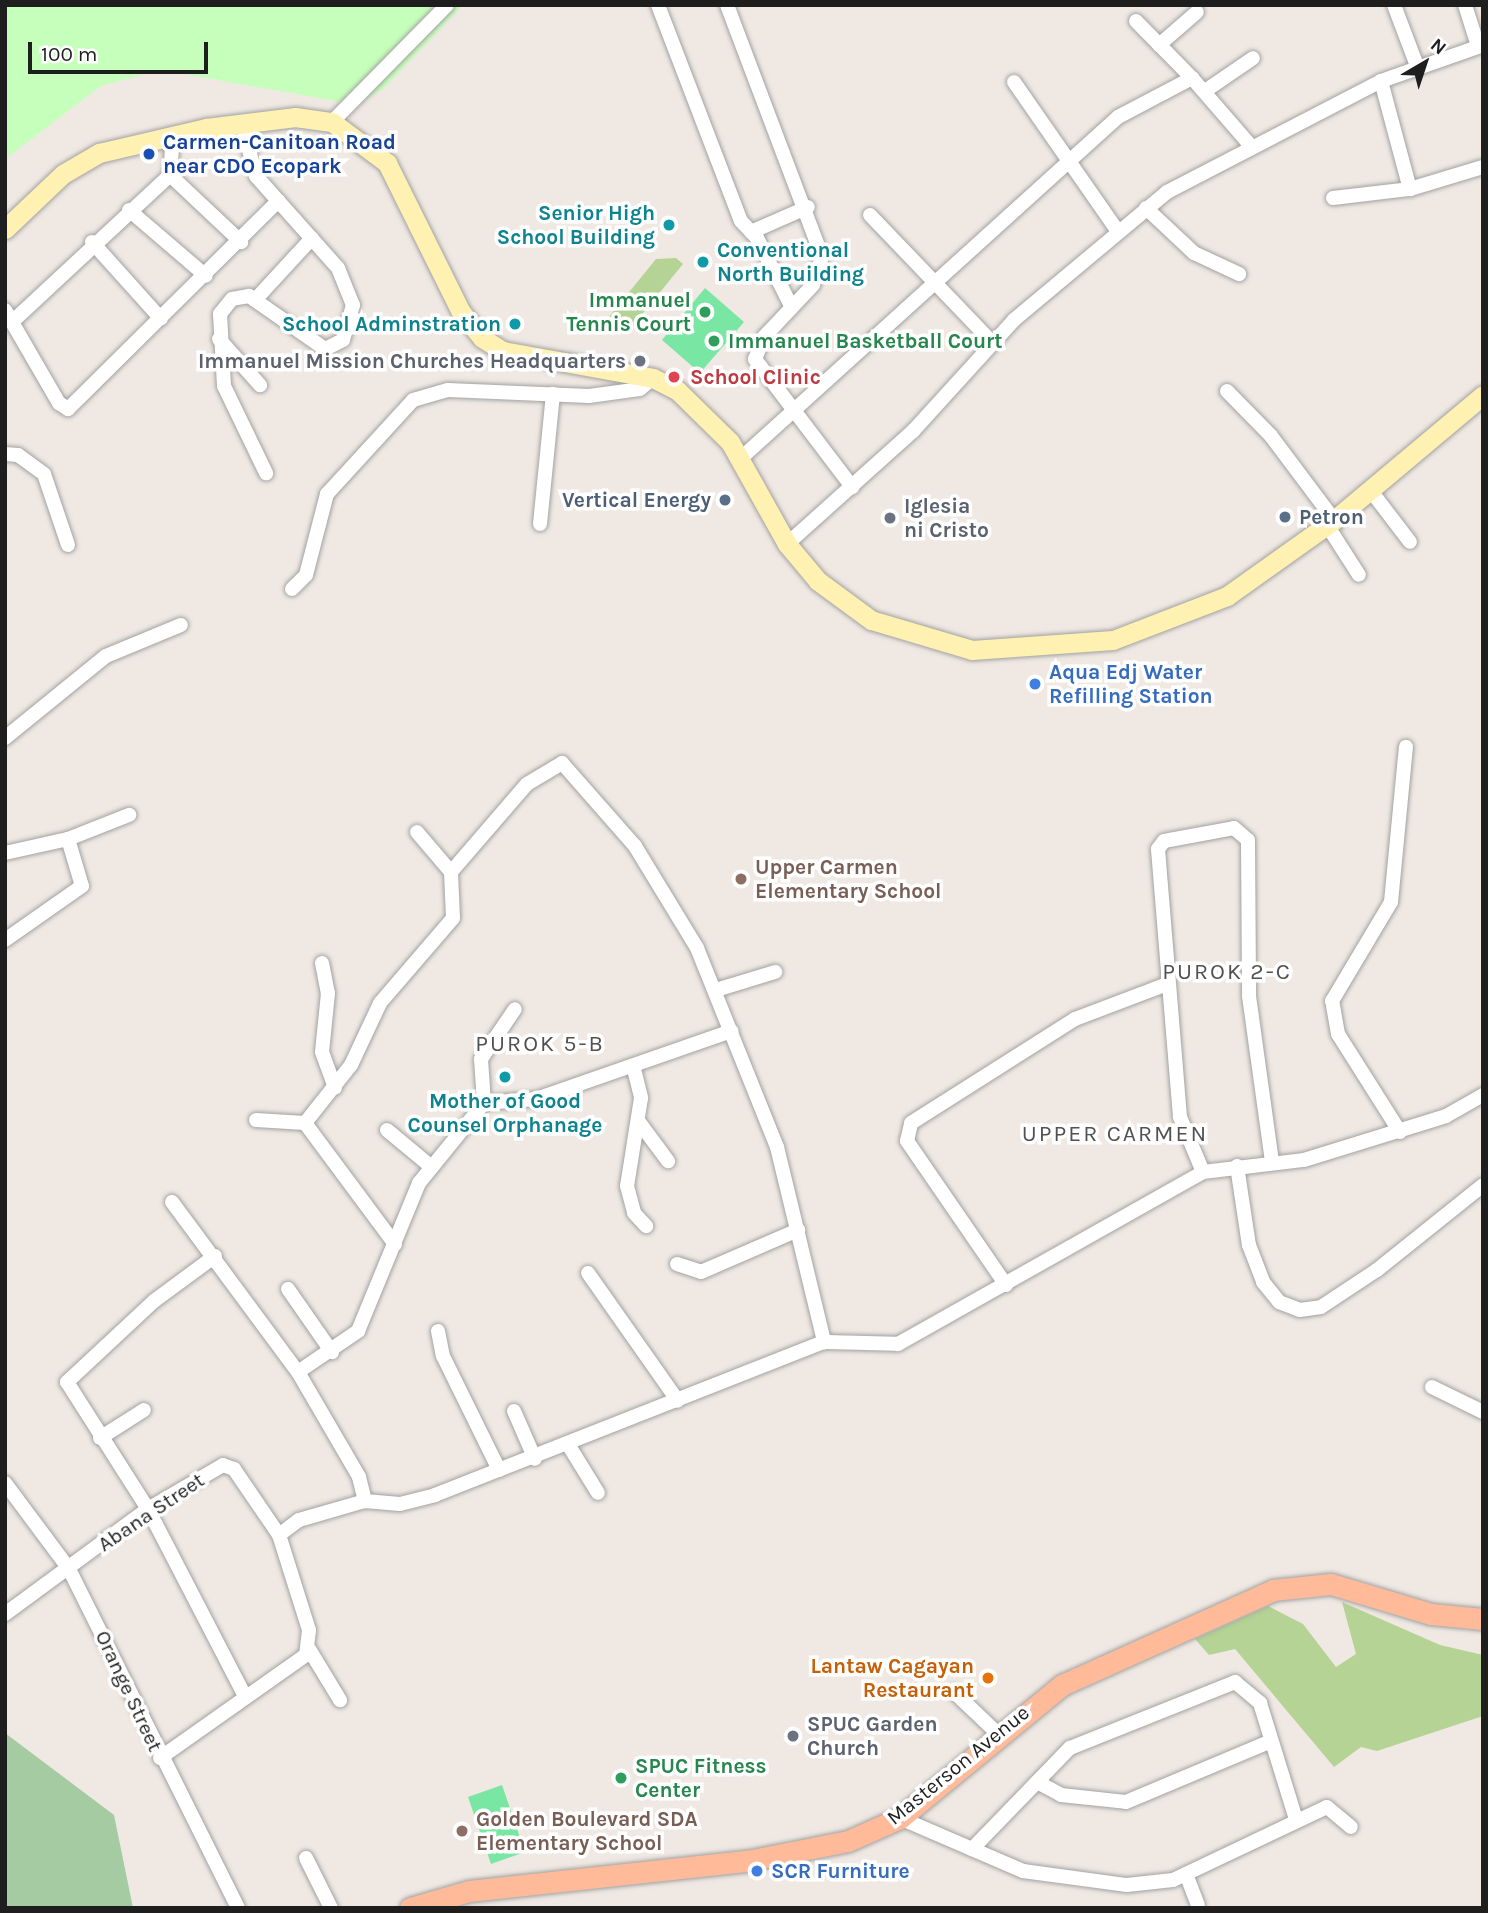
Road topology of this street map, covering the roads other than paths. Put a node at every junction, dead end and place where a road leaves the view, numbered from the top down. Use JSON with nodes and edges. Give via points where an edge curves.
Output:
{"nodes":[{"id":1,"x":447,"y":5,"type":"edge"},
{"id":2,"x":658,"y":5,"type":"edge"},
{"id":3,"x":727,"y":5,"type":"edge"},
{"id":4,"x":1394,"y":5,"type":"edge"},
{"id":5,"x":1465,"y":5,"type":"edge"},
{"id":6,"x":1197,"y":12,"type":"dead end"},
{"id":7,"x":1136,"y":21,"type":"dead end"},
{"id":8,"x":1159,"y":45,"type":"junction"},
{"id":9,"x":1480,"y":46,"type":"edge"},
{"id":10,"x":1253,"y":58,"type":"dead end"},
{"id":11,"x":1417,"y":66,"type":"junction"},
{"id":12,"x":1192,"y":78,"type":"junction"},
{"id":13,"x":1381,"y":81,"type":"junction"},
{"id":14,"x":1014,"y":82,"type":"dead end"},
{"id":15,"x":1205,"y":91,"type":"junction"},
{"id":16,"x":332,"y":122,"type":"junction"},
{"id":17,"x":242,"y":124,"type":"junction"},
{"id":18,"x":173,"y":135,"type":"junction"},
{"id":19,"x":1250,"y":145,"type":"junction"},
{"id":20,"x":1065,"y":159,"type":"junction"},
{"id":21,"x":1483,"y":167,"type":"edge"},
{"id":22,"x":170,"y":175,"type":"junction"},
{"id":23,"x":1410,"y":189,"type":"junction"},
{"id":24,"x":1333,"y":198,"type":"dead end"},
{"id":25,"x":278,"y":201,"type":"junction"},
{"id":26,"x":808,"y":207,"type":"junction"},
{"id":27,"x":1146,"y":208,"type":"junction"},
{"id":28,"x":129,"y":210,"type":"junction"},
{"id":29,"x":870,"y":215,"type":"dead end"},
{"id":30,"x":5,"y":229,"type":"edge"},
{"id":31,"x":1118,"y":230,"type":"junction"},
{"id":32,"x":751,"y":232,"type":"junction"},
{"id":33,"x":312,"y":238,"type":"junction"},
{"id":34,"x":92,"y":242,"type":"junction"},
{"id":35,"x":241,"y":242,"type":"junction"},
{"id":36,"x":1239,"y":274,"type":"dead end"},
{"id":37,"x":206,"y":276,"type":"junction"},
{"id":38,"x":935,"y":282,"type":"junction"},
{"id":39,"x":256,"y":300,"type":"junction"},
{"id":40,"x":791,"y":306,"type":"junction"},
{"id":41,"x":8,"y":316,"type":"edge"},
{"id":42,"x":161,"y":319,"type":"junction"},
{"id":43,"x":219,"y":339,"type":"junction"},
{"id":44,"x":992,"y":342,"type":"junction"},
{"id":45,"x":653,"y":378,"type":"junction"},
{"id":46,"x":260,"y":385,"type":"dead end"},
{"id":47,"x":1227,"y":391,"type":"dead end"},
{"id":48,"x":553,"y":394,"type":"junction"},
{"id":49,"x":1483,"y":395,"type":"edge"},
{"id":50,"x":794,"y":414,"type":"junction"},
{"id":51,"x":5,"y":454,"type":"edge"},
{"id":52,"x":740,"y":458,"type":"junction"},
{"id":53,"x":266,"y":473,"type":"dead end"},
{"id":54,"x":852,"y":488,"type":"junction"},
{"id":55,"x":1371,"y":491,"type":"junction"},
{"id":56,"x":1330,"y":523,"type":"junction"},
{"id":57,"x":540,"y":524,"type":"dead end"},
{"id":58,"x":1410,"y":542,"type":"dead end"},
{"id":59,"x":787,"y":544,"type":"junction"},
{"id":60,"x":68,"y":545,"type":"dead end"},
{"id":61,"x":1359,"y":575,"type":"dead end"},
{"id":62,"x":292,"y":589,"type":"dead end"},
{"id":63,"x":181,"y":625,"type":"dead end"},
{"id":64,"x":5,"y":738,"type":"edge"},
{"id":65,"x":1406,"y":747,"type":"dead end"},
{"id":66,"x":128,"y":815,"type":"dead end"},
{"id":67,"x":417,"y":832,"type":"dead end"},
{"id":68,"x":68,"y":839,"type":"junction"},
{"id":69,"x":5,"y":853,"type":"edge"},
{"id":70,"x":451,"y":872,"type":"junction"},
{"id":71,"x":5,"y":940,"type":"edge"},
{"id":72,"x":322,"y":963,"type":"dead end"},
{"id":73,"x":775,"y":972,"type":"dead end"},
{"id":74,"x":1167,"y":984,"type":"junction"},
{"id":75,"x":716,"y":990,"type":"junction"},
{"id":76,"x":514,"y":1009,"type":"dead end"},
{"id":77,"x":731,"y":1031,"type":"junction"},
{"id":78,"x":634,"y":1069,"type":"junction"},
{"id":79,"x":335,"y":1088,"type":"junction"},
{"id":80,"x":1483,"y":1094,"type":"edge"},
{"id":81,"x":484,"y":1103,"type":"junction"},
{"id":82,"x":256,"y":1120,"type":"dead end"},
{"id":83,"x":639,"y":1122,"type":"junction"},
{"id":84,"x":305,"y":1124,"type":"junction"},
{"id":85,"x":387,"y":1130,"type":"dead end"},
{"id":86,"x":1400,"y":1132,"type":"junction"},
{"id":87,"x":668,"y":1161,"type":"dead end"},
{"id":88,"x":1272,"y":1162,"type":"junction"},
{"id":89,"x":429,"y":1166,"type":"junction"},
{"id":90,"x":1237,"y":1166,"type":"junction"},
{"id":91,"x":1203,"y":1171,"type":"junction"},
{"id":92,"x":1483,"y":1185,"type":"edge"},
{"id":93,"x":172,"y":1202,"type":"dead end"},
{"id":94,"x":646,"y":1226,"type":"dead end"},
{"id":95,"x":798,"y":1230,"type":"junction"},
{"id":96,"x":395,"y":1244,"type":"junction"},
{"id":97,"x":215,"y":1256,"type":"junction"},
{"id":98,"x":677,"y":1264,"type":"dead end"},
{"id":99,"x":587,"y":1273,"type":"dead end"},
{"id":100,"x":1006,"y":1285,"type":"junction"},
{"id":101,"x":288,"y":1289,"type":"dead end"},
{"id":102,"x":438,"y":1331,"type":"dead end"},
{"id":103,"x":824,"y":1342,"type":"junction"},
{"id":104,"x":332,"y":1352,"type":"junction"},
{"id":105,"x":298,"y":1372,"type":"junction"},
{"id":106,"x":1432,"y":1387,"type":"dead end"},
{"id":107,"x":678,"y":1401,"type":"junction"},
{"id":108,"x":144,"y":1410,"type":"dead end"},
{"id":109,"x":514,"y":1411,"type":"dead end"},
{"id":110,"x":1483,"y":1412,"type":"edge"},
{"id":111,"x":100,"y":1438,"type":"junction"},
{"id":112,"x":569,"y":1446,"type":"junction"},
{"id":113,"x":535,"y":1459,"type":"junction"},
{"id":114,"x":499,"y":1470,"type":"junction"},
{"id":115,"x":5,"y":1483,"type":"edge"},
{"id":116,"x":598,"y":1493,"type":"dead end"},
{"id":117,"x":365,"y":1501,"type":"junction"},
{"id":118,"x":148,"y":1509,"type":"junction"},
{"id":119,"x":279,"y":1535,"type":"junction"},
{"id":120,"x":69,"y":1569,"type":"junction"},
{"id":121,"x":5,"y":1614,"type":"edge"},
{"id":122,"x":1483,"y":1619,"type":"edge"},
{"id":123,"x":309,"y":1648,"type":"junction"},
{"id":124,"x":954,"y":1692,"type":"dead end"},
{"id":125,"x":244,"y":1694,"type":"junction"},
{"id":126,"x":340,"y":1700,"type":"dead end"},
{"id":127,"x":997,"y":1733,"type":"junction"},
{"id":128,"x":1269,"y":1742,"type":"junction"},
{"id":129,"x":160,"y":1758,"type":"junction"},
{"id":130,"x":1037,"y":1782,"type":"junction"},
{"id":131,"x":900,"y":1818,"type":"junction"},
{"id":132,"x":1296,"y":1819,"type":"junction"},
{"id":133,"x":1350,"y":1828,"type":"dead end"},
{"id":134,"x":972,"y":1849,"type":"junction"},
{"id":135,"x":306,"y":1858,"type":"dead end"},
{"id":136,"x":1186,"y":1874,"type":"junction"},
{"id":137,"x":1198,"y":1905,"type":"dead end"},
{"id":138,"x":238,"y":1908,"type":"edge"},
{"id":139,"x":331,"y":1908,"type":"edge"},
{"id":140,"x":410,"y":1908,"type":"edge"}],
"edges":[{"from":1,"to":16,"type":"street"},
{"from":2,"to":32,"type":"street","via":[[741,221]]},
{"from":3,"to":26,"type":"street"},
{"from":4,"to":11,"type":"street"},
{"from":5,"to":9,"type":"street"},
{"from":6,"to":8,"type":"street"},
{"from":7,"to":8,"type":"street"},
{"from":8,"to":12,"type":"street"},
{"from":9,"to":11,"type":"street"},
{"from":10,"to":15,"type":"street"},
{"from":11,"to":13,"type":"street"},
{"from":12,"to":15,"type":"street"},
{"from":12,"to":20,"type":"street","via":[[1118,117]]},
{"from":13,"to":19,"type":"street"},
{"from":13,"to":23,"type":"street"},
{"from":14,"to":20,"type":"street"},
{"from":15,"to":19,"type":"street"},
{"from":16,"to":17,"type":"main road","via":[[295,117]]},
{"from":16,"to":45,"type":"main road","via":[[387,163],[461,312],[482,338],[503,351],[562,366]]},
{"from":17,"to":18,"type":"main road"},
{"from":17,"to":25,"type":"street","via":[[252,169]]},
{"from":18,"to":22,"type":"street"},
{"from":18,"to":30,"type":"main road","via":[[82,161]]},
{"from":19,"to":27,"type":"street"},
{"from":20,"to":31,"type":"street"},
{"from":20,"to":38,"type":"street"},
{"from":21,"to":23,"type":"street"},
{"from":22,"to":28,"type":"street"},
{"from":22,"to":35,"type":"street"},
{"from":23,"to":24,"type":"street"},
{"from":25,"to":33,"type":"street"},
{"from":25,"to":35,"type":"street"},
{"from":26,"to":32,"type":"street"},
{"from":26,"to":40,"type":"street","via":[[822,266]]},
{"from":27,"to":31,"type":"street"},
{"from":27,"to":36,"type":"street","via":[[1194,253]]},
{"from":28,"to":34,"type":"street"},
{"from":28,"to":37,"type":"street"},
{"from":29,"to":38,"type":"street"},
{"from":31,"to":44,"type":"street"},
{"from":32,"to":40,"type":"street"},
{"from":33,"to":39,"type":"street"},
{"from":33,"to":39,"type":"street","via":[[350,289],[351,321],[342,340],[325,349],[316,345]]},
{"from":34,"to":41,"type":"street"},
{"from":34,"to":42,"type":"street"},
{"from":35,"to":37,"type":"street"},
{"from":37,"to":42,"type":"street"},
{"from":38,"to":44,"type":"street"},
{"from":38,"to":50,"type":"street"},
{"from":39,"to":43,"type":"street","via":[[241,296],[224,306]]},
{"from":40,"to":50,"type":"street","via":[[760,343],[755,359]]},
{"from":41,"to":42,"type":"street","via":[[59,403],[68,409]]},
{"from":43,"to":46,"type":"street"},
{"from":43,"to":53,"type":"street","via":[[224,386]]},
{"from":44,"to":54,"type":"street","via":[[967,376]]},
{"from":45,"to":48,"type":"street","via":[[634,390]]},
{"from":45,"to":52,"type":"main road","via":[[706,414]]},
{"from":47,"to":56,"type":"street","via":[[1271,436]]},
{"from":48,"to":57,"type":"street"},
{"from":48,"to":62,"type":"street","via":[[448,390],[413,400],[327,494],[306,575]]},
{"from":49,"to":55,"type":"main road"},
{"from":50,"to":52,"type":"street"},
{"from":50,"to":54,"type":"street"},
{"from":51,"to":60,"type":"street","via":[[18,455],[44,474]]},
{"from":52,"to":59,"type":"main road"},
{"from":54,"to":59,"type":"street"},
{"from":55,"to":56,"type":"main road"},
{"from":55,"to":58,"type":"street"},
{"from":56,"to":59,"type":"main road","via":[[1227,596],[1113,639],[1047,648],[972,650],[895,631],[844,602]]},
{"from":56,"to":61,"type":"street"},
{"from":63,"to":64,"type":"street","via":[[118,648]]},
{"from":65,"to":86,"type":"street","via":[[1391,902],[1332,1001],[1338,1034]]},
{"from":66,"to":68,"type":"street"},
{"from":67,"to":70,"type":"street"},
{"from":68,"to":69,"type":"street"},
{"from":68,"to":71,"type":"street","via":[[82,886]]},
{"from":70,"to":75,"type":"street","via":[[527,785],[554,763],[569,766],[655,873]]},
{"from":70,"to":79,"type":"street","via":[[453,918],[380,1003]]},
{"from":72,"to":79,"type":"street","via":[[328,993],[322,1052]]},
{"from":73,"to":75,"type":"street"},
{"from":74,"to":88,"type":"street","via":[[1159,846],[1243,832],[1251,878],[1249,996]]},
{"from":74,"to":91,"type":"street","via":[[1180,1117]]},
{"from":74,"to":100,"type":"street","via":[[1075,1019],[911,1123],[906,1141]]},
{"from":75,"to":77,"type":"street"},
{"from":76,"to":81,"type":"street","via":[[481,1059]]},
{"from":77,"to":78,"type":"street"},
{"from":77,"to":95,"type":"street","via":[[777,1147]]},
{"from":78,"to":81,"type":"street","via":[[536,1099]]},
{"from":78,"to":83,"type":"street","via":[[641,1087]]},
{"from":79,"to":84,"type":"street"},
{"from":80,"to":86,"type":"street","via":[[1461,1110]]},
{"from":81,"to":89,"type":"street"},
{"from":82,"to":84,"type":"street"},
{"from":83,"to":87,"type":"street"},
{"from":83,"to":94,"type":"street","via":[[627,1186],[634,1213]]},
{"from":84,"to":96,"type":"street"},
{"from":85,"to":89,"type":"street"},
{"from":86,"to":88,"type":"street","via":[[1304,1160]]},
{"from":88,"to":90,"type":"street"},
{"from":89,"to":96,"type":"street"},
{"from":90,"to":91,"type":"street"},
{"from":90,"to":92,"type":"street","via":[[1249,1245],[1263,1282],[1279,1302],[1300,1310],[1321,1307],[1377,1270]]},
{"from":91,"to":100,"type":"street"},
{"from":93,"to":97,"type":"street"},
{"from":95,"to":98,"type":"street","via":[[701,1272]]},
{"from":95,"to":103,"type":"street"},
{"from":96,"to":104,"type":"street","via":[[358,1331]]},
{"from":97,"to":105,"type":"street"},
{"from":97,"to":111,"type":"street","via":[[70,1376],[68,1388]]},
{"from":99,"to":107,"type":"street"},
{"from":100,"to":103,"type":"street","via":[[898,1344]]},
{"from":101,"to":104,"type":"street"},
{"from":102,"to":114,"type":"street","via":[[443,1356]]},
{"from":103,"to":107,"type":"street"},
{"from":104,"to":105,"type":"street"},
{"from":105,"to":117,"type":"street","via":[[359,1477]]},
{"from":106,"to":110,"type":"street"},
{"from":107,"to":112,"type":"street"},
{"from":108,"to":111,"type":"street"},
{"from":109,"to":113,"type":"street"},
{"from":111,"to":118,"type":"street"},
{"from":112,"to":113,"type":"street"},
{"from":112,"to":116,"type":"street"},
{"from":113,"to":114,"type":"street"},
{"from":114,"to":117,"type":"street","via":[[416,1501]]},
{"from":115,"to":120,"type":"street","name":"Orange Street"},
{"from":117,"to":119,"type":"street","via":[[310,1515]]},
{"from":118,"to":119,"type":"street","name":"Abana Street","via":[[230,1466]]},
{"from":118,"to":120,"type":"street","name":"Abana Street"},
{"from":118,"to":125,"type":"street"},
{"from":119,"to":123,"type":"street"},
{"from":120,"to":121,"type":"street","name":"Abana Street"},
{"from":120,"to":129,"type":"street","name":"Orange Street"},
{"from":122,"to":127,"type":"main road","name":"Masterson Avenue","via":[[1431,1614],[1331,1584],[1292,1585],[1062,1685]]},
{"from":123,"to":125,"type":"street","via":[[293,1669]]},
{"from":123,"to":126,"type":"street"},
{"from":124,"to":127,"type":"street"},
{"from":125,"to":129,"type":"street"},
{"from":127,"to":131,"type":"main road","name":"Masterson Avenue"},
{"from":128,"to":130,"type":"street","via":[[1210,1760],[1115,1803],[1061,1796]]},
{"from":128,"to":130,"type":"street","via":[[1260,1703],[1235,1682],[1070,1748]]},
{"from":128,"to":132,"type":"street"},
{"from":129,"to":138,"type":"street","name":"Orange Street"},
{"from":130,"to":134,"type":"street"},
{"from":131,"to":134,"type":"street"},
{"from":131,"to":140,"type":"main road","name":"Masterson Avenue","via":[[848,1841],[760,1859],[469,1891]]},
{"from":132,"to":133,"type":"street","via":[[1327,1807]]},
{"from":132,"to":136,"type":"street"},
{"from":134,"to":136,"type":"street","via":[[1032,1873],[1080,1882],[1145,1884]]},
{"from":135,"to":139,"type":"street"},
{"from":136,"to":137,"type":"street"}]}
